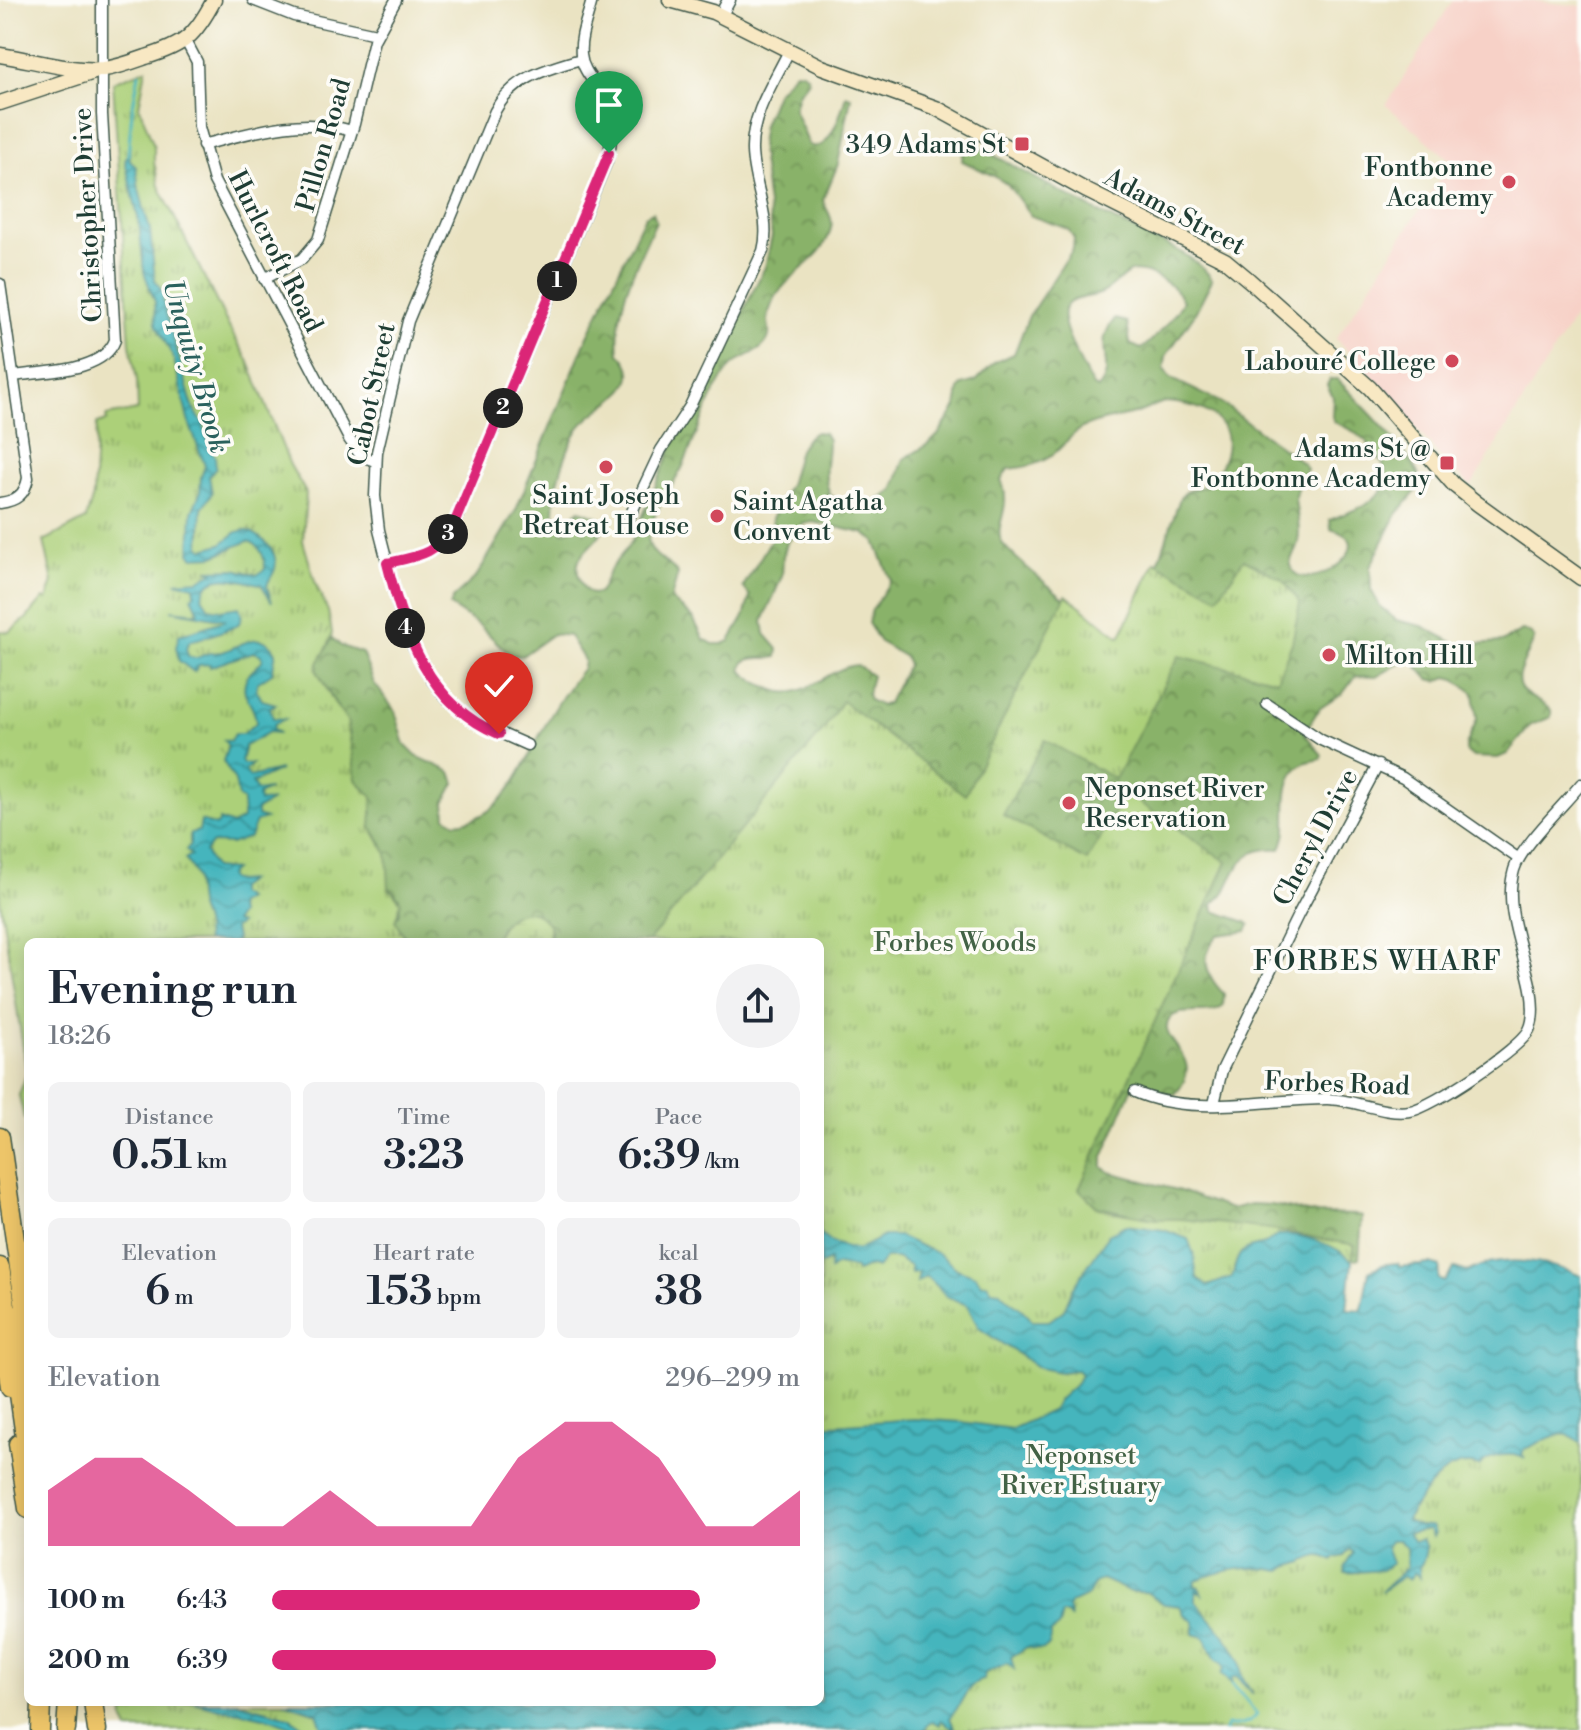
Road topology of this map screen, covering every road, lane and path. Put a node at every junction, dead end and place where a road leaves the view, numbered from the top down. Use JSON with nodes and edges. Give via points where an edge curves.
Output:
{"nodes":[{"id":1,"x":102,"y":0,"type":"edge"},
{"id":2,"x":214,"y":0,"type":"edge"},
{"id":3,"x":253,"y":0,"type":"edge"},
{"id":4,"x":396,"y":0,"type":"edge"},
{"id":5,"x":592,"y":0,"type":"edge"},
{"id":6,"x":670,"y":0,"type":"edge"},
{"id":7,"x":729,"y":0,"type":"edge"},
{"id":8,"x":721,"y":15,"type":"junction"},
{"id":9,"x":376,"y":34,"type":"junction"},
{"id":10,"x":186,"y":41,"type":"junction"},
{"id":11,"x":789,"y":51,"type":"junction"},
{"id":12,"x":0,"y":55,"type":"edge"},
{"id":13,"x":581,"y":59,"type":"junction"},
{"id":14,"x":102,"y":69,"type":"junction"},
{"id":15,"x":0,"y":103,"type":"edge"},
{"id":16,"x":352,"y":131,"type":"junction"},
{"id":17,"x":203,"y":145,"type":"junction"},
{"id":18,"x":264,"y":279,"type":"junction"},
{"id":19,"x":0,"y":284,"type":"edge"},
{"id":20,"x":2,"y":302,"type":"edge"},
{"id":21,"x":14,"y":376,"type":"junction"},
{"id":22,"x":375,"y":461,"type":"junction"},
{"id":23,"x":0,"y":503,"type":"edge"},
{"id":24,"x":629,"y":518,"type":"dead end"},
{"id":25,"x":387,"y":563,"type":"junction"},
{"id":26,"x":1581,"y":578,"type":"edge"},
{"id":27,"x":1267,"y":704,"type":"dead end"},
{"id":28,"x":527,"y":745,"type":"dead end"},
{"id":29,"x":1378,"y":765,"type":"junction"},
{"id":30,"x":1581,"y":784,"type":"edge"},
{"id":31,"x":1519,"y":859,"type":"junction"},
{"id":32,"x":1135,"y":1092,"type":"dead end"},
{"id":33,"x":1214,"y":1104,"type":"junction"},
{"id":34,"x":0,"y":1137,"type":"edge"},
{"id":35,"x":0,"y":1198,"type":"edge"},
{"id":36,"x":0,"y":1267,"type":"edge"},
{"id":37,"x":24,"y":1302,"type":"edge"},
{"id":38,"x":0,"y":1319,"type":"edge"},
{"id":39,"x":24,"y":1361,"type":"edge"},
{"id":40,"x":24,"y":1431,"type":"edge"},
{"id":41,"x":24,"y":1482,"type":"edge"},
{"id":42,"x":41,"y":1706,"type":"edge"},
{"id":43,"x":49,"y":1706,"type":"edge"},
{"id":44,"x":59,"y":1706,"type":"edge"},
{"id":45,"x":68,"y":1706,"type":"edge"},
{"id":46,"x":94,"y":1706,"type":"edge"},
{"id":47,"x":40,"y":1730,"type":"edge"},
{"id":48,"x":48,"y":1730,"type":"edge"},
{"id":49,"x":58,"y":1730,"type":"edge"},
{"id":50,"x":66,"y":1730,"type":"edge"},
{"id":51,"x":97,"y":1730,"type":"edge"}],
"edges":[{"from":1,"to":14,"type":"street","name":"Christopher Drive"},
{"from":2,"to":10,"type":"main road"},
{"from":3,"to":9,"type":"street","via":[[294,16]]},
{"from":4,"to":9,"type":"street","name":"Pillon Road"},
{"from":5,"to":13,"type":"street"},
{"from":6,"to":8,"type":"main road","name":"Adams Street"},
{"from":7,"to":8,"type":"street"},
{"from":8,"to":11,"type":"main road","name":"Adams Street"},
{"from":9,"to":16,"type":"street","name":"Pillon Road"},
{"from":10,"to":14,"type":"main road"},
{"from":10,"to":17,"type":"street","name":"Hurlcroft Road","via":[[197,62]]},
{"from":11,"to":24,"type":"street","via":[[761,106],[754,134],[753,163],[766,230],[763,251],[690,406],[661,450]]},
{"from":11,"to":26,"type":"main road","name":"Adams Street","via":[[947,113],[1225,260],[1370,388],[1454,485]]},
{"from":12,"to":14,"type":"main road"},
{"from":13,"to":22,"type":"street","name":"Cabot Street","via":[[522,81],[495,111],[411,312]]},
{"from":13,"to":25,"type":"street","via":[[608,110],[612,133],[607,161],[454,524],[432,551]]},
{"from":14,"to":15,"type":"main road"},
{"from":14,"to":21,"type":"street","name":"Christopher Drive","via":[[113,345],[93,364]]},
{"from":16,"to":17,"type":"street","via":[[290,125]]},
{"from":16,"to":18,"type":"street","name":"Pillon Road","via":[[315,246]]},
{"from":17,"to":18,"type":"street","name":"Hurlcroft Road","via":[[218,191]]},
{"from":18,"to":22,"type":"street","name":"Hurlcroft Road","via":[[349,439],[361,456]]},
{"from":19,"to":20,"type":"street"},
{"from":20,"to":21,"type":"street"},
{"from":21,"to":23,"type":"street","via":[[28,478],[19,498]]},
{"from":22,"to":25,"type":"street","name":"Cabot Street","via":[[375,496]]},
{"from":25,"to":28,"type":"street","name":"Cabot Street","via":[[407,633],[436,685],[475,722]]},
{"from":27,"to":29,"type":"street","via":[[1321,740]]},
{"from":29,"to":31,"type":"street"},
{"from":29,"to":33,"type":"street","name":"Cheryl Drive","via":[[1222,1070]]},
{"from":30,"to":31,"type":"street","name":"Forbes Road"},
{"from":31,"to":33,"type":"street","name":"Forbes Road","via":[[1511,902],[1532,1015],[1529,1030],[1513,1049],[1428,1104],[1408,1111],[1330,1099]]},
{"from":32,"to":33,"type":"street","name":"Forbes Road","via":[[1168,1103]]},
{"from":34,"to":37,"type":"highway"},
{"from":35,"to":39,"type":"highway"},
{"from":36,"to":40,"type":"highway"},
{"from":38,"to":41,"type":"highway"},
{"from":42,"to":47,"type":"highway"},
{"from":43,"to":48,"type":"highway"},
{"from":44,"to":49,"type":"highway"},
{"from":45,"to":50,"type":"highway"},
{"from":46,"to":51,"type":"highway"}]}
